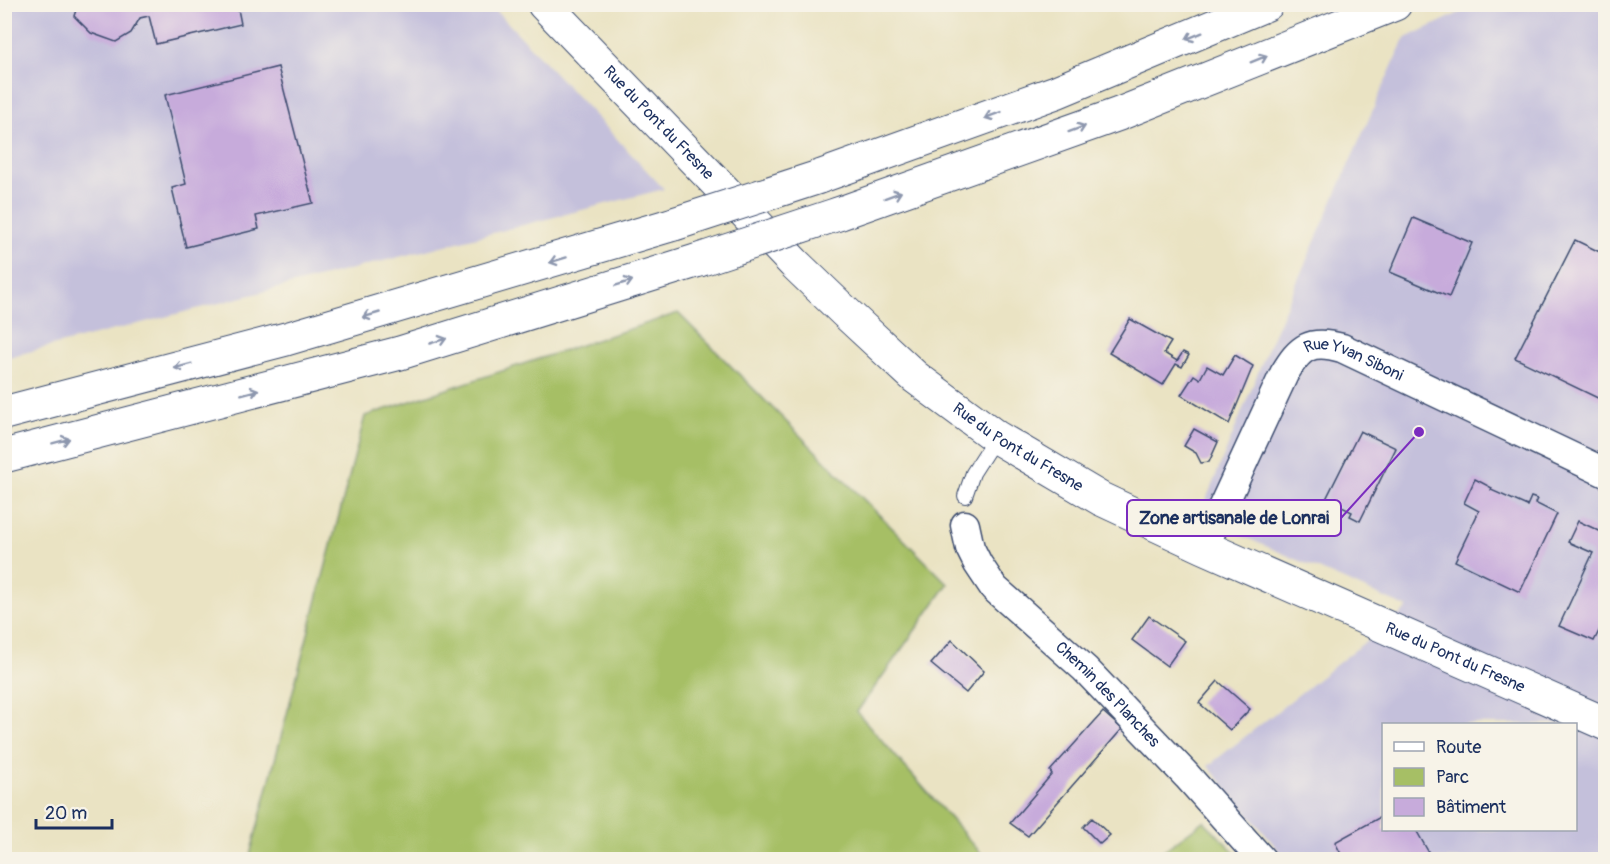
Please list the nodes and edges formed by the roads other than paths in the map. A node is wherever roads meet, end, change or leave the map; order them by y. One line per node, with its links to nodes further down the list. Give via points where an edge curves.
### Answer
1 (544, 4): 5 (main road, Rue du Pont du Fresne, via 794,263 915,377)
2 (1267, 4): 4 (main road, one-way to 4, bridge, via 1056,92 674,224 286,339)
3 (1395, 4): 6 (main road, one-way to 3, bridge, via 400,353 699,260 1119,114)
4 (4, 413)
5 (996, 438): 8 (lane, via 973,473); 10 (main road, Rue du Pont du Fresne, via 1101,499)
6 (4, 456)
7 (1605, 472): 10 (street, Rue Yvan Siboni, via 1326,343 1305,347 1284,374)
8 (965, 496)
9 (965, 525): 12 (street, Chemin des Planches, via 970,548 994,588 1085,669)
10 (1204, 547): 11 (main road, Rue du Pont du Fresne)
11 (1605, 724)
12 (1262, 860)

